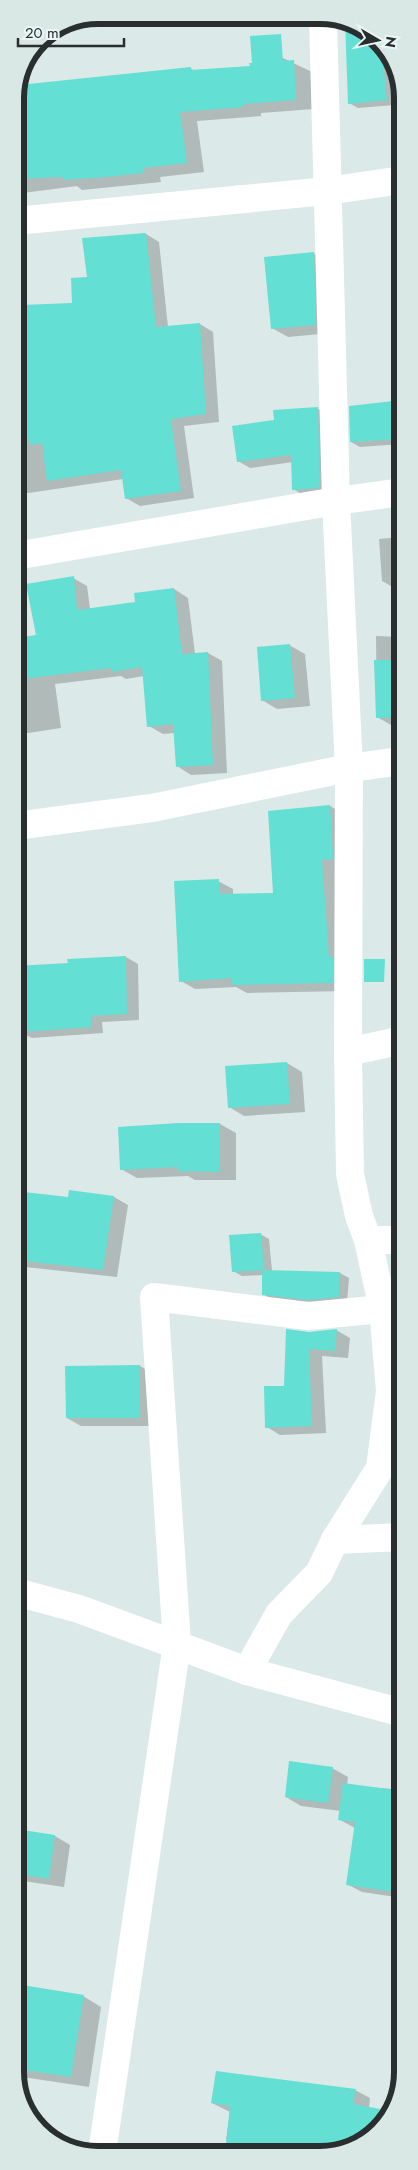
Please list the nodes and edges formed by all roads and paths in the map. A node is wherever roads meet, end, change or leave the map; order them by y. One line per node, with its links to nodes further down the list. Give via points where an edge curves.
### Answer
1 (323, 24): 3 (street)
2 (394, 181): 3 (street)
3 (326, 191): 4 (street); 6 (street)
4 (24, 220)
5 (394, 493): 6 (street)
6 (336, 501): 7 (street); 9 (street)
7 (24, 554)
8 (394, 762): 9 (street)
9 (349, 768): 10 (street, via 152,808); 12 (street)
10 (24, 825)
11 (394, 1042): 12 (street)
12 (348, 1052): 13 (street, via 350,1174)
13 (368, 1240): 14 (street); 15 (street)
14 (394, 1240)
15 (383, 1309): 17 (street, via 390,1391 380,1468); 19 (street, via 308,1316 154,1297)
16 (394, 1538): 17 (street)
17 (335, 1540): 20 (street, via 319,1573 279,1614)
18 (24, 1594): 19 (street, via 79,1609)
19 (177, 1644): 20 (street); 22 (street)
20 (247, 1671): 21 (street)
21 (394, 1711)
22 (103, 2146)

